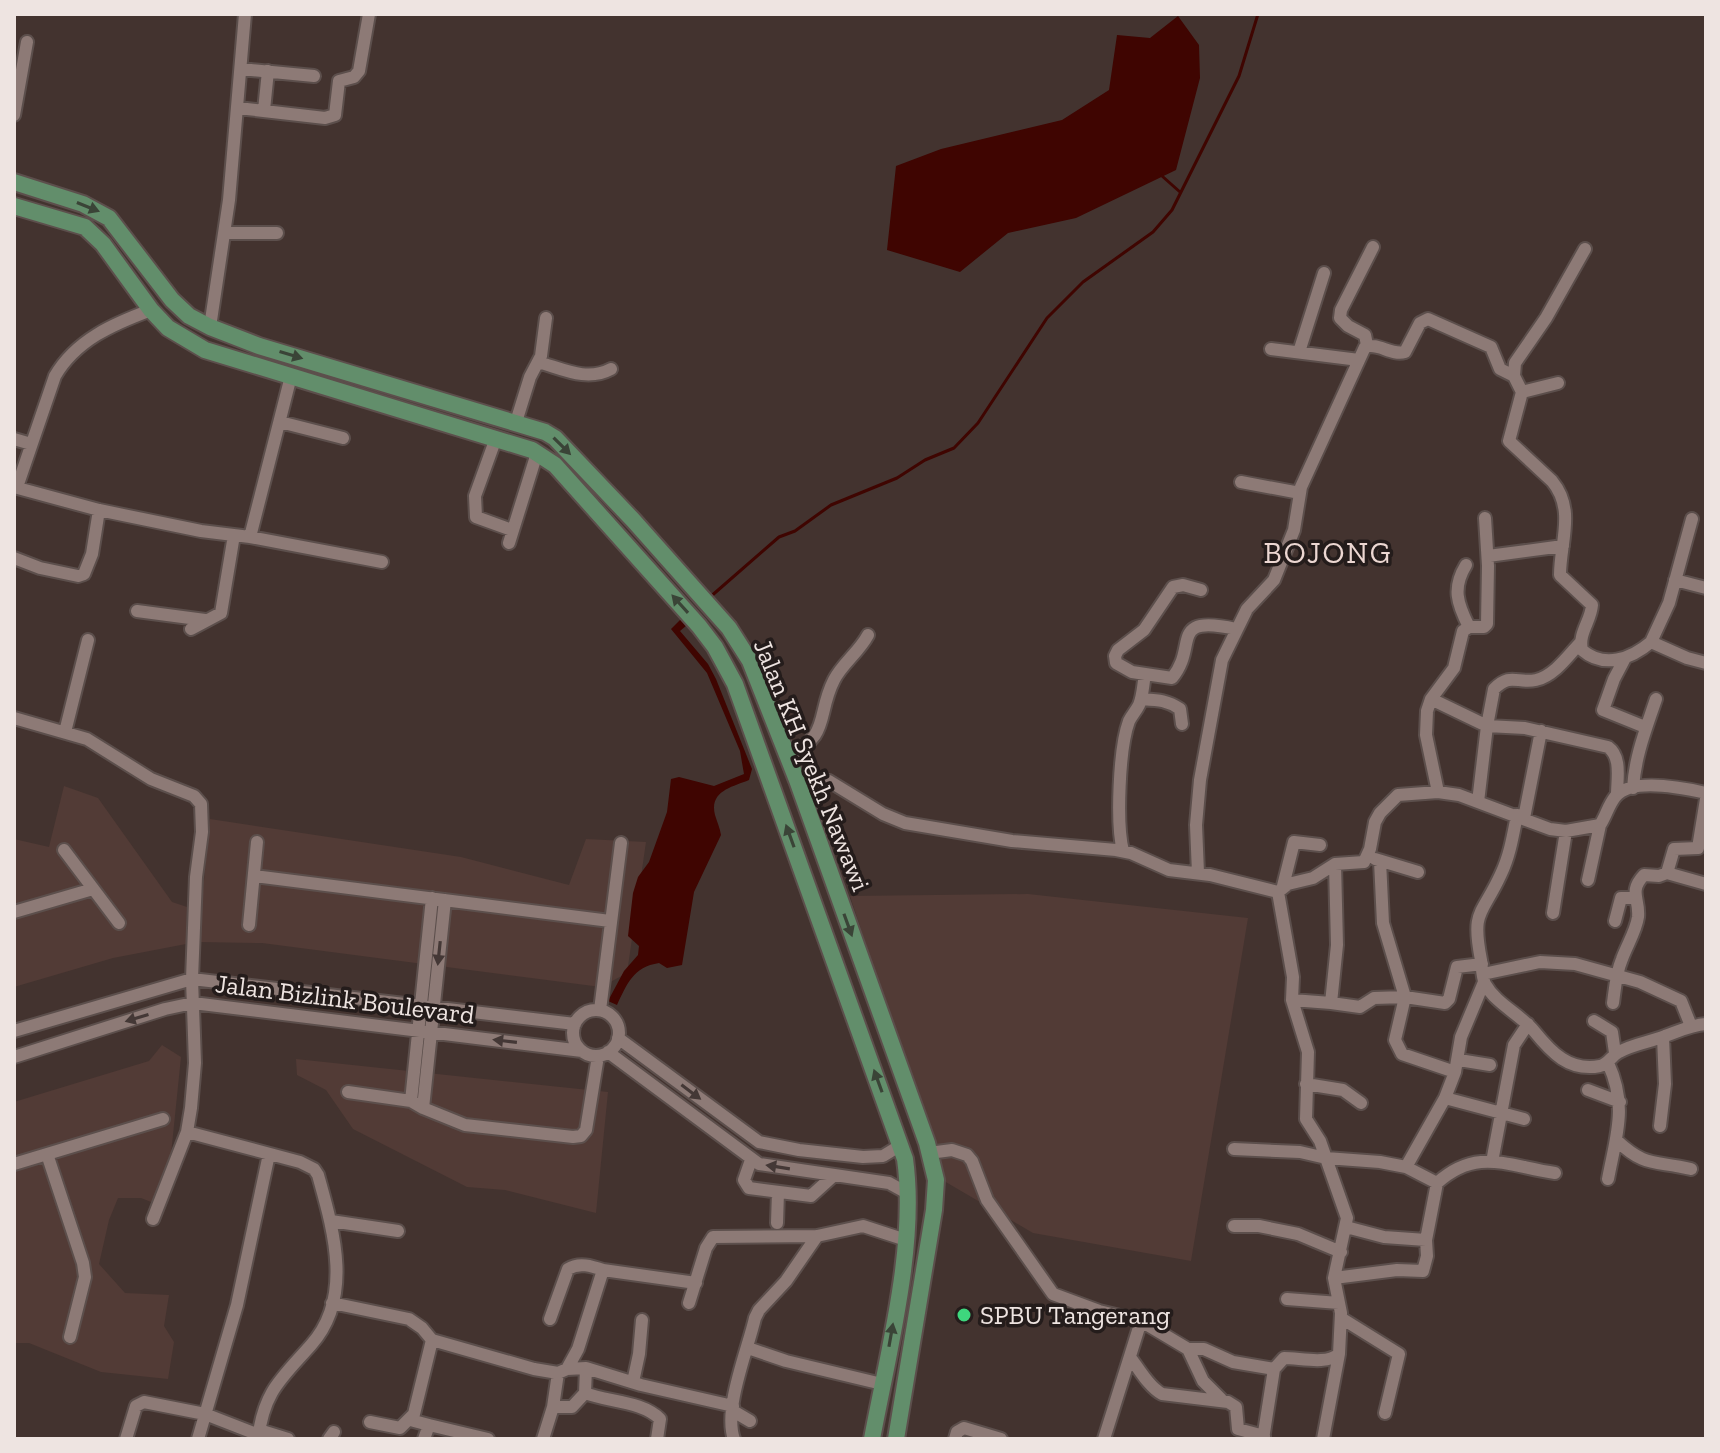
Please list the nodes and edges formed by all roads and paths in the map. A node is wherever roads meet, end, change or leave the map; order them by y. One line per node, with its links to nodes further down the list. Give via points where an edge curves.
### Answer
1 (245, 14): 4 (street)
2 (369, 14): 8 (street, via 359,71 339,81 335,115)
3 (27, 42): 9 (street)
4 (241, 69): 5 (street); 7 (street)
5 (268, 71): 6 (street); 8 (street)
6 (314, 76)
7 (238, 108): 8 (street); 12 (street)
8 (264, 110)
9 (14, 115)
10 (14, 182): 19 (main road, Jalan KH Syekh Nawawi, one-way to 19, via 109,218 172,300)
11 (14, 206): 17 (main road, Jalan KH Syekh Nawawi, via 85,227)
12 (225, 233): 13 (street); 19 (street)
13 (277, 233)
14 (1373, 247): 20 (street, via 1340,318 1365,335)
15 (1585, 249): 28 (street, via 1515,363)
16 (1324, 273): 22 (street)
17 (151, 310): 27 (main road, Jalan KH Syekh Nawawi, via 168,328 205,350); 37 (street, via 74,349 55,376)
18 (546, 318): 24 (street)
19 (210, 327): 26 (main road, Jalan KH Syekh Nawawi, one-way to 26)
20 (1367, 345): 23 (street); 28 (street, via 1405,352 1420,323 1428,319 1491,347 1500,369)
21 (1271, 349): 22 (street)
22 (1299, 352): 23 (street)
23 (1359, 360): 41 (street)
24 (538, 362): 25 (street, via 587,376); 33 (street)
25 (611, 369)
26 (346, 372): 30 (main road); 33 (main road, Jalan KH Syekh Nawawi)
27 (291, 376): 30 (main road, Jalan KH Syekh Nawawi); 32 (street)
28 (1514, 376): 31 (street)
29 (1558, 383): 31 (street)
30 (341, 390): 35 (main road, Jalan KH Syekh Nawawi)
31 (1522, 392): 47 (street, via 1509,441 1558,488 1565,507)
32 (280, 422): 34 (street); 46 (street)
33 (516, 422): 78 (main road, Jalan KH Syekh Nawawi, one-way to 78, via 555,438 729,628 750,661)
34 (343, 438)
35 (496, 438): 38 (main road, Jalan KH Syekh Nawawi); 38 (street, via 475,496 476,517 510,536)
36 (14, 439): 37 (street)
37 (31, 444): 40 (street)
38 (537, 453): 154 (main road, Jalan KH Syekh Nawawi, one-way to 38, via 735,684 699,626 555,465)
39 (1241, 482): 41 (street)
40 (16, 487): 42 (street)
41 (1300, 493): 59 (street, via 1294,530 1274,580)
42 (99, 510): 45 (street); 49 (street, via 84,574)
43 (1485, 518): 48 (street)
44 (1692, 519): 52 (street)
45 (234, 535): 46 (street); 56 (street, via 222,608 217,617)
46 (250, 537): 50 (street)
47 (1563, 546): 48 (street); 63 (street, via 1560,575 1592,605)
48 (1488, 556): 57 (street, via 1487,624)
49 (14, 558)
50 (382, 562)
51 (1466, 565): 57 (street, via 1456,590)
52 (1675, 580): 53 (street); 62 (street)
53 (1706, 588)
54 (1201, 590): 66 (street, via 1173,587 1144,630 1118,650 1116,663)
55 (137, 611): 56 (street)
56 (206, 620): 58 (street)
57 (1469, 627): 69 (street, via 1463,631 1454,668)
58 (191, 629)
59 (1236, 629): 67 (street, via 1212,624 1191,631 1175,676); 97 (street, via 1222,660 1205,745 1196,825)
60 (868, 635): 78 (street, via 835,677 816,736)
61 (88, 640): 77 (street)
62 (1651, 642): 64 (street); 65 (street)
63 (1580, 643): 64 (street, via 1588,655); 74 (street, via 1562,665 1540,678 1501,682 1494,689)
64 (1624, 660): 75 (street, via 1603,710)
65 (1706, 663)
66 (1145, 675): 67 (street); 68 (street)
67 (1168, 679): 71 (street)
68 (1141, 699): 71 (street); 93 (street, via 1125,737 1119,808)
69 (1431, 699): 74 (street); 81 (street, via 1426,735)
70 (1656, 699): 75 (street)
71 (1162, 700): 73 (street, via 1180,709)
72 (14, 718): 77 (street)
73 (1182, 724)
74 (1487, 726): 76 (street); 84 (street)
75 (1645, 727): 80 (street)
76 (1541, 731): 82 (street, via 1613,750); 85 (street)
77 (65, 732): 114 (street, via 87,739 201,804)
78 (787, 755): 79 (main road, Jalan KH Syekh Nawawi)
79 (797, 780): 93 (street, via 829,781 905,823 1012,841); 156 (main road, Jalan KH Syekh Nawawi, one-way to 156)
80 (1633, 788): 82 (street); 83 (street, via 1673,786)
81 (1438, 792): 84 (street); 94 (street, via 1398,795 1387,805 1375,822)
82 (1617, 795): 86 (street)
83 (1706, 796): 91 (street)
84 (1478, 802): 85 (street)
85 (1520, 817): 87 (street); 112 (street, via 1477,920)
86 (1600, 825): 87 (street); 100 (street)
87 (1566, 831): 107 (street)
88 (257, 842): 99 (street)
89 (621, 843): 108 (street)
90 (1320, 845): 103 (street, via 1294,842)
91 (1702, 849): 98 (street, via 1674,849)
92 (64, 850): 102 (street)
93 (1123, 851): 97 (street, via 1169,870)
94 (1374, 859): 95 (street); 96 (street); 117 (street, via 1383,923)
95 (1335, 864): 103 (street); 120 (street, via 1337,945)
96 (1418, 872)
97 (1198, 873): 103 (street)
98 (1667, 873): 101 (street); 104 (street, via 1644,875)
99 (254, 876): 105 (street); 111 (street)
100 (1588, 880)
101 (1706, 884)
102 (93, 889): 106 (street); 110 (street)
103 (1281, 889): 118 (street)
104 (1634, 898): 109 (street, via 1621,898); 113 (street, via 1638,921)
105 (438, 899): 108 (street); 123 (street)
106 (14, 912)
107 (1553, 913)
108 (610, 921): 125 (street)
109 (1615, 921)
110 (119, 923)
111 (249, 925)
112 (1483, 973): 113 (street, via 1540,962 1575,964); 117 (street, via 1457,967 1445,1003); 128 (street, via 1500,1001); 140 (street)
113 (1617, 976): 121 (street); 130 (street, via 1681,1001)
114 (192, 979): 115 (street, Jalan Bizlink Boulevard); 116 (street, Jalan Bizlink Boulevard); 119 (street)
115 (221, 981): 122 (street); 123 (street, Jalan Bizlink Boulevard)
116 (158, 988): 124 (street); 131 (street, Jalan Bizlink Boulevard)
117 (1405, 997): 120 (street, via 1374,998 1360,1007); 140 (street, via 1395,1040 1402,1054)
118 (1292, 1000): 120 (street); 141 (street, via 1308,1052)
119 (193, 1003): 122 (street, Jalan Bizlink Boulevard); 124 (street, Jalan Bizlink Boulevard); 152 (street, via 195,1063)
120 (1331, 1003)
121 (1613, 1003)
122 (218, 1005): 132 (street, Jalan Bizlink Boulevard)
123 (427, 1006): 127 (street, Jalan Bizlink Boulevard); 132 (street)
124 (165, 1009): 137 (street, Jalan Bizlink Boulevard, one-way to 137)
125 (600, 1010): 127 (street, via 590,1010); 134 (street, via 615,1020)
126 (1594, 1021): 138 (street, via 1612,1032)
127 (575, 1024): 135 (street, via 575,1042)
128 (1528, 1024): 138 (street, via 1568,1064 1584,1067); 148 (street, via 1514,1045)
129 (1706, 1024): 130 (street)
130 (1691, 1026): 133 (street)
131 (14, 1031)
132 (425, 1031): 135 (street, Jalan Bizlink Boulevard, one-way to 132); 147 (street)
133 (1663, 1037): 138 (street); 151 (street)
134 (624, 1042): 136 (street); 154 (street, one-way to 154, via 759,1142 863,1157 883,1156)
135 (582, 1051): 136 (street)
136 (603, 1054): 147 (street, via 581,1136 465,1125); 160 (street)
137 (14, 1057)
138 (1612, 1058): 145 (street)
139 (1490, 1065): 140 (street)
140 (1457, 1066): 144 (street)
141 (1306, 1084): 146 (street, via 1343,1090); 159 (street, via 1306,1119)
142 (1588, 1090): 145 (street)
143 (348, 1092): 147 (street)
144 (1445, 1098): 148 (street); 163 (street)
145 (1620, 1102): 153 (street)
146 (1361, 1103)
147 (417, 1104)
148 (1502, 1114): 150 (street); 161 (street)
149 (163, 1119): 157 (street)
150 (1524, 1119)
151 (1660, 1126)
152 (187, 1132): 158 (street); 171 (street)
153 (1616, 1140): 164 (street, via 1638,1159); 167 (street)
154 (901, 1145): 170 (main road, Jalan KH Syekh Nawawi)
155 (1234, 1149): 159 (street)
156 (929, 1153): 191 (street, via 952,1150 967,1155 987,1200 1053,1294); 226 (main road, Jalan KH Syekh Nawawi, via 936,1195)
157 (47, 1154): 162 (street); 192 (street, via 85,1277)
158 (269, 1154): 172 (street, via 317,1172); 210 (street, via 237,1305)
159 (1326, 1158): 163 (street); 175 (street, via 1345,1209)
160 (751, 1160): 166 (street, one-way to 160); 169 (street, via 745,1185)
161 (1492, 1162): 165 (street); 168 (street, via 1459,1165)
162 (14, 1164)
163 (1406, 1167): 168 (street)
164 (1691, 1169)
165 (1555, 1173)
166 (833, 1176): 169 (street, via 811,1196); 170 (street, via 889,1183)
167 (1608, 1179)
168 (1437, 1183): 179 (street)
169 (778, 1192): 173 (street)
170 (909, 1194): 178 (main road, Jalan KH Syekh Nawawi)
171 (153, 1219)
172 (331, 1221): 176 (street); 185 (street, via 337,1254)
173 (777, 1223)
174 (1234, 1226): 180 (street, via 1298,1234)
175 (1346, 1227): 179 (street); 180 (street)
176 (398, 1231)
177 (817, 1236): 178 (street, via 863,1226); 183 (street, via 713,1237); 194 (street, via 759,1310)
178 (906, 1240): 202 (main road, Jalan KH Syekh Nawawi, one-way to 178)
179 (1426, 1240): 182 (street, via 1421,1273 1397,1270)
180 (1341, 1252): 182 (street)
181 (603, 1270): 183 (street); 189 (street, via 568,1269); 200 (street, via 582,1338)
182 (1334, 1278): 187 (street)
183 (696, 1283): 186 (street)
184 (1287, 1299): 187 (street)
185 (332, 1303): 193 (street, via 409,1319); 215 (street, via 313,1343 278,1379)
186 (689, 1303)
187 (1339, 1303): 188 (street)
188 (1341, 1318): 196 (street); 209 (street, via 1399,1354)
189 (550, 1319)
190 (642, 1320): 201 (street)
191 (1141, 1321): 195 (street); 197 (street)
192 (70, 1337)
193 (432, 1340): 200 (street, via 534,1369); 211 (street)
194 (748, 1348): 202 (street); 207 (street)
195 (1188, 1349): 199 (street); 205 (street, via 1203,1381)
196 (1339, 1354): 199 (street, via 1324,1360 1284,1358); 230 (street)
197 (1130, 1357): 205 (street, via 1162,1394); 229 (street)
198 (586, 1368): 200 (street); 201 (street); 204 (street)
199 (1274, 1369): 216 (street)
200 (562, 1371): 206 (street)
201 (633, 1382): 203 (street)
202 (882, 1384): 225 (main road, Jalan KH Syekh Nawawi)
203 (653, 1387): 207 (street); 208 (street)
204 (585, 1393): 206 (street, via 572,1407); 208 (street)
205 (1221, 1399): 216 (street, via 1236,1407 1238,1429)
206 (553, 1407): 222 (street)
207 (733, 1408): 212 (street); 224 (street)
208 (645, 1410): 223 (street, via 660,1417)
209 (1385, 1413)
210 (205, 1414): 215 (street); 217 (street, via 144,1402 136,1406); 218 (street)
211 (413, 1415): 213 (street, via 400,1428); 214 (street, via 414,1421)
212 (750, 1421)
213 (370, 1422)
214 (429, 1425): 220 (street); 221 (street)
215 (259, 1434): 219 (street)
216 (1264, 1438)
217 (126, 1439)
218 (198, 1439)
219 (288, 1439)
220 (424, 1439)
221 (488, 1439)
222 (543, 1439)
223 (657, 1439)
224 (734, 1439)
225 (872, 1439)
226 (896, 1439)
227 (955, 1439): 228 (street, via 964,1428)
228 (1001, 1439)
229 (1104, 1439)
230 (1323, 1439)

